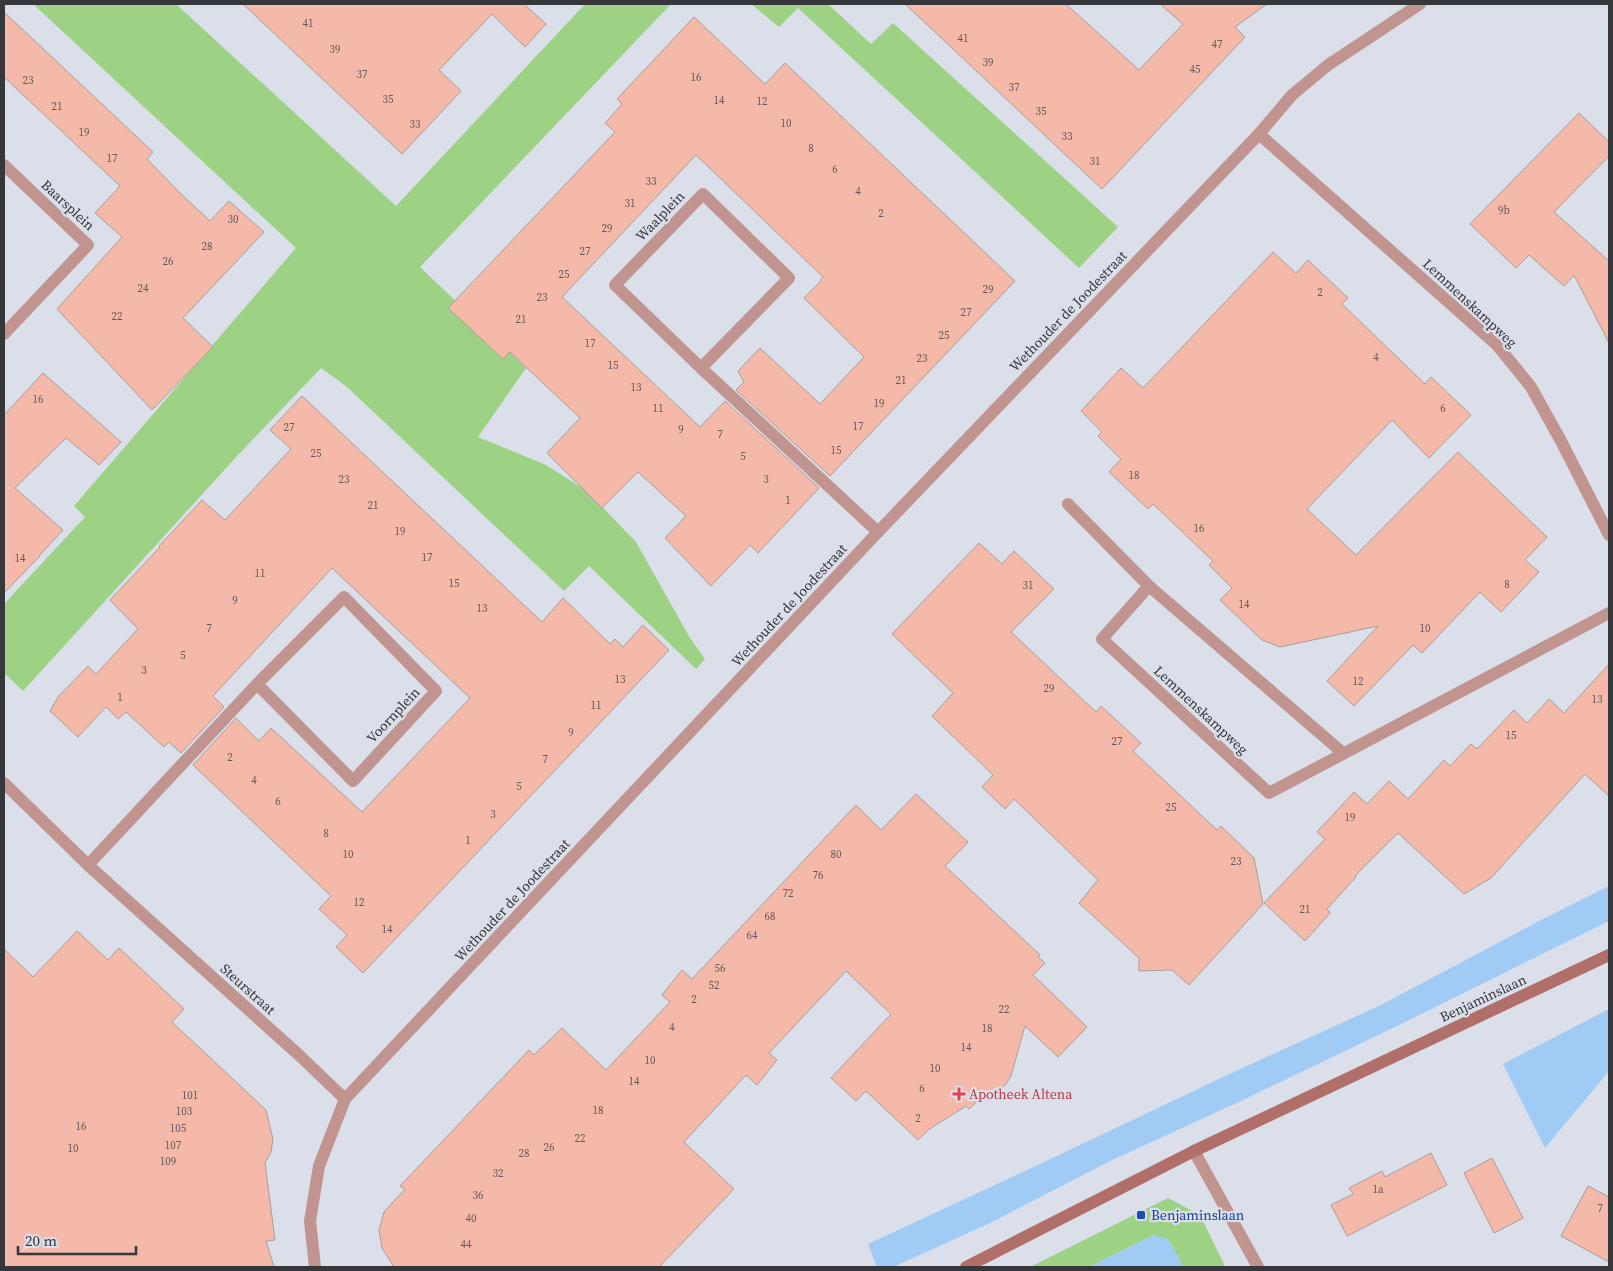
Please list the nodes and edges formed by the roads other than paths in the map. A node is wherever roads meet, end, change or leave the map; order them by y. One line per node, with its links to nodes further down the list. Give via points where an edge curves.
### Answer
1 (1420, 4): 2 (street, Wethouder de Joodestraat, via 1328,65 1292,96)
2 (1259, 134): 7 (street, Wethouder de Joodestraat); 8 (street, Lemmenskampweg, via 1498,345 1531,387)
3 (4, 165): 4 (street, Baarsplein, via 88,245)
4 (4, 334)
5 (701, 368): 5 (street, Waalplein, via 789,278 703,194 615,285); 7 (street, Waalplein)
6 (1068, 504): 9 (street)
7 (878, 532): 16 (street, Wethouder de Joodestraat)
8 (1609, 535)
9 (1149, 586): 12 (street); 12 (street, Lemmenskampweg, via 1102,639 1268,793)
10 (1609, 613): 12 (street, Lemmenskampweg)
11 (257, 684): 11 (street, Voornplein, via 344,597 436,691 353,781); 14 (street, Voornplein)
12 (1344, 753)
13 (4, 783): 14 (street, Steurstraat)
14 (88, 865): 16 (street, Steurstraat)
15 (1609, 955): 17 (street, Benjaminslaan)
16 (345, 1099): 18 (street, via 319,1166 310,1221)
17 (1194, 1151): 19 (street, Benjaminslaan); 20 (street)
18 (315, 1267)
19 (966, 1267)
20 (1258, 1267)

